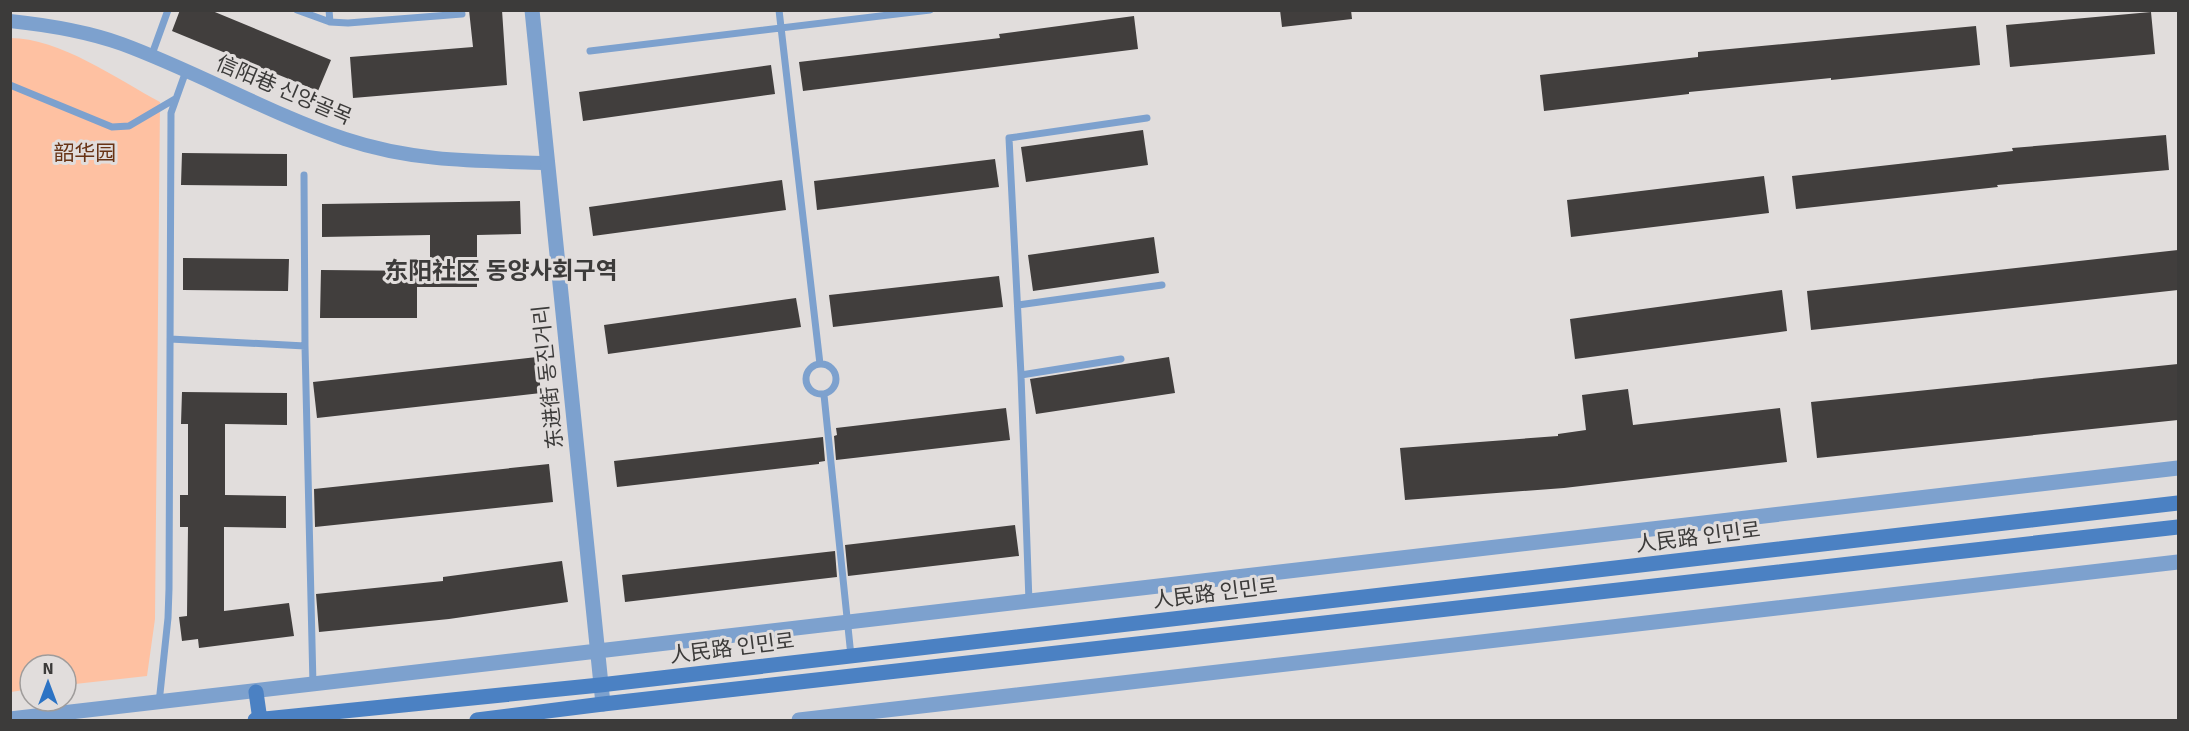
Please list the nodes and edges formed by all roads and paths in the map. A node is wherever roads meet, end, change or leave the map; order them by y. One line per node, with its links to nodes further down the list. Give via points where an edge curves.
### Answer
1 (168, 10): 12 (lane)
2 (297, 10): 9 (lane)
3 (329, 10): 9 (lane)
4 (532, 10): 17 (street, 东进街 동진거리)
5 (779, 10): 10 (lane)
6 (930, 10): 10 (lane)
7 (462, 14): 9 (lane)
8 (10, 21): 12 (street, 信阳巷 신양골목, via 51,25 121,44)
9 (330, 22)
10 (781, 28): 11 (lane); 24 (lane)
11 (590, 51)
12 (151, 57): 13 (street, 信阳巷 신양골목)
13 (186, 71): 15 (lane); 17 (street, 信阳巷 신양골목, via 322,130 393,153)
14 (10, 85): 15 (lane, via 112,127 129,126)
15 (176, 99): 21 (lane, via 171,113)
16 (1147, 118): 20 (lane, via 1009,138)
17 (548, 163): 33 (street, 东进街 동진거리)
18 (304, 175): 22 (lane)
19 (1162, 285): 20 (lane)
20 (1017, 305): 25 (lane)
21 (170, 339): 22 (lane); 38 (lane, via 169,589)
22 (305, 346): 35 (lane)
23 (1121, 359): 25 (lane)
24 (820, 364): 26 (lane, via 833,370 836,380 833,389); 26 (lane, via 810,368 806,382 814,393)
25 (1021, 375): 31 (lane)
26 (824, 394): 32 (lane)
27 (2178, 468): 31 (street)
28 (2178, 503): 34 (main road, 人民路 인민로)
29 (2178, 527): 39 (main road, 人民路 인민로)
30 (2178, 561): 43 (street)
31 (1029, 602): 32 (street)
32 (848, 623): 33 (street); 34 (lane)
33 (597, 652): 35 (street); 36 (street, 东进街 동진거리)
34 (851, 656): 36 (main road, 人民路 인민로)
35 (313, 685): 37 (street)
36 (600, 685): 39 (street, 东进街 동진거리); 41 (main road, 人民路 인민로)
37 (256, 692): 38 (street); 41 (main road)
38 (159, 703): 40 (street)
39 (603, 704): 42 (main road, 人民路 인민로)
40 (10, 719)
41 (257, 720)
42 (477, 720)
43 (799, 720)

